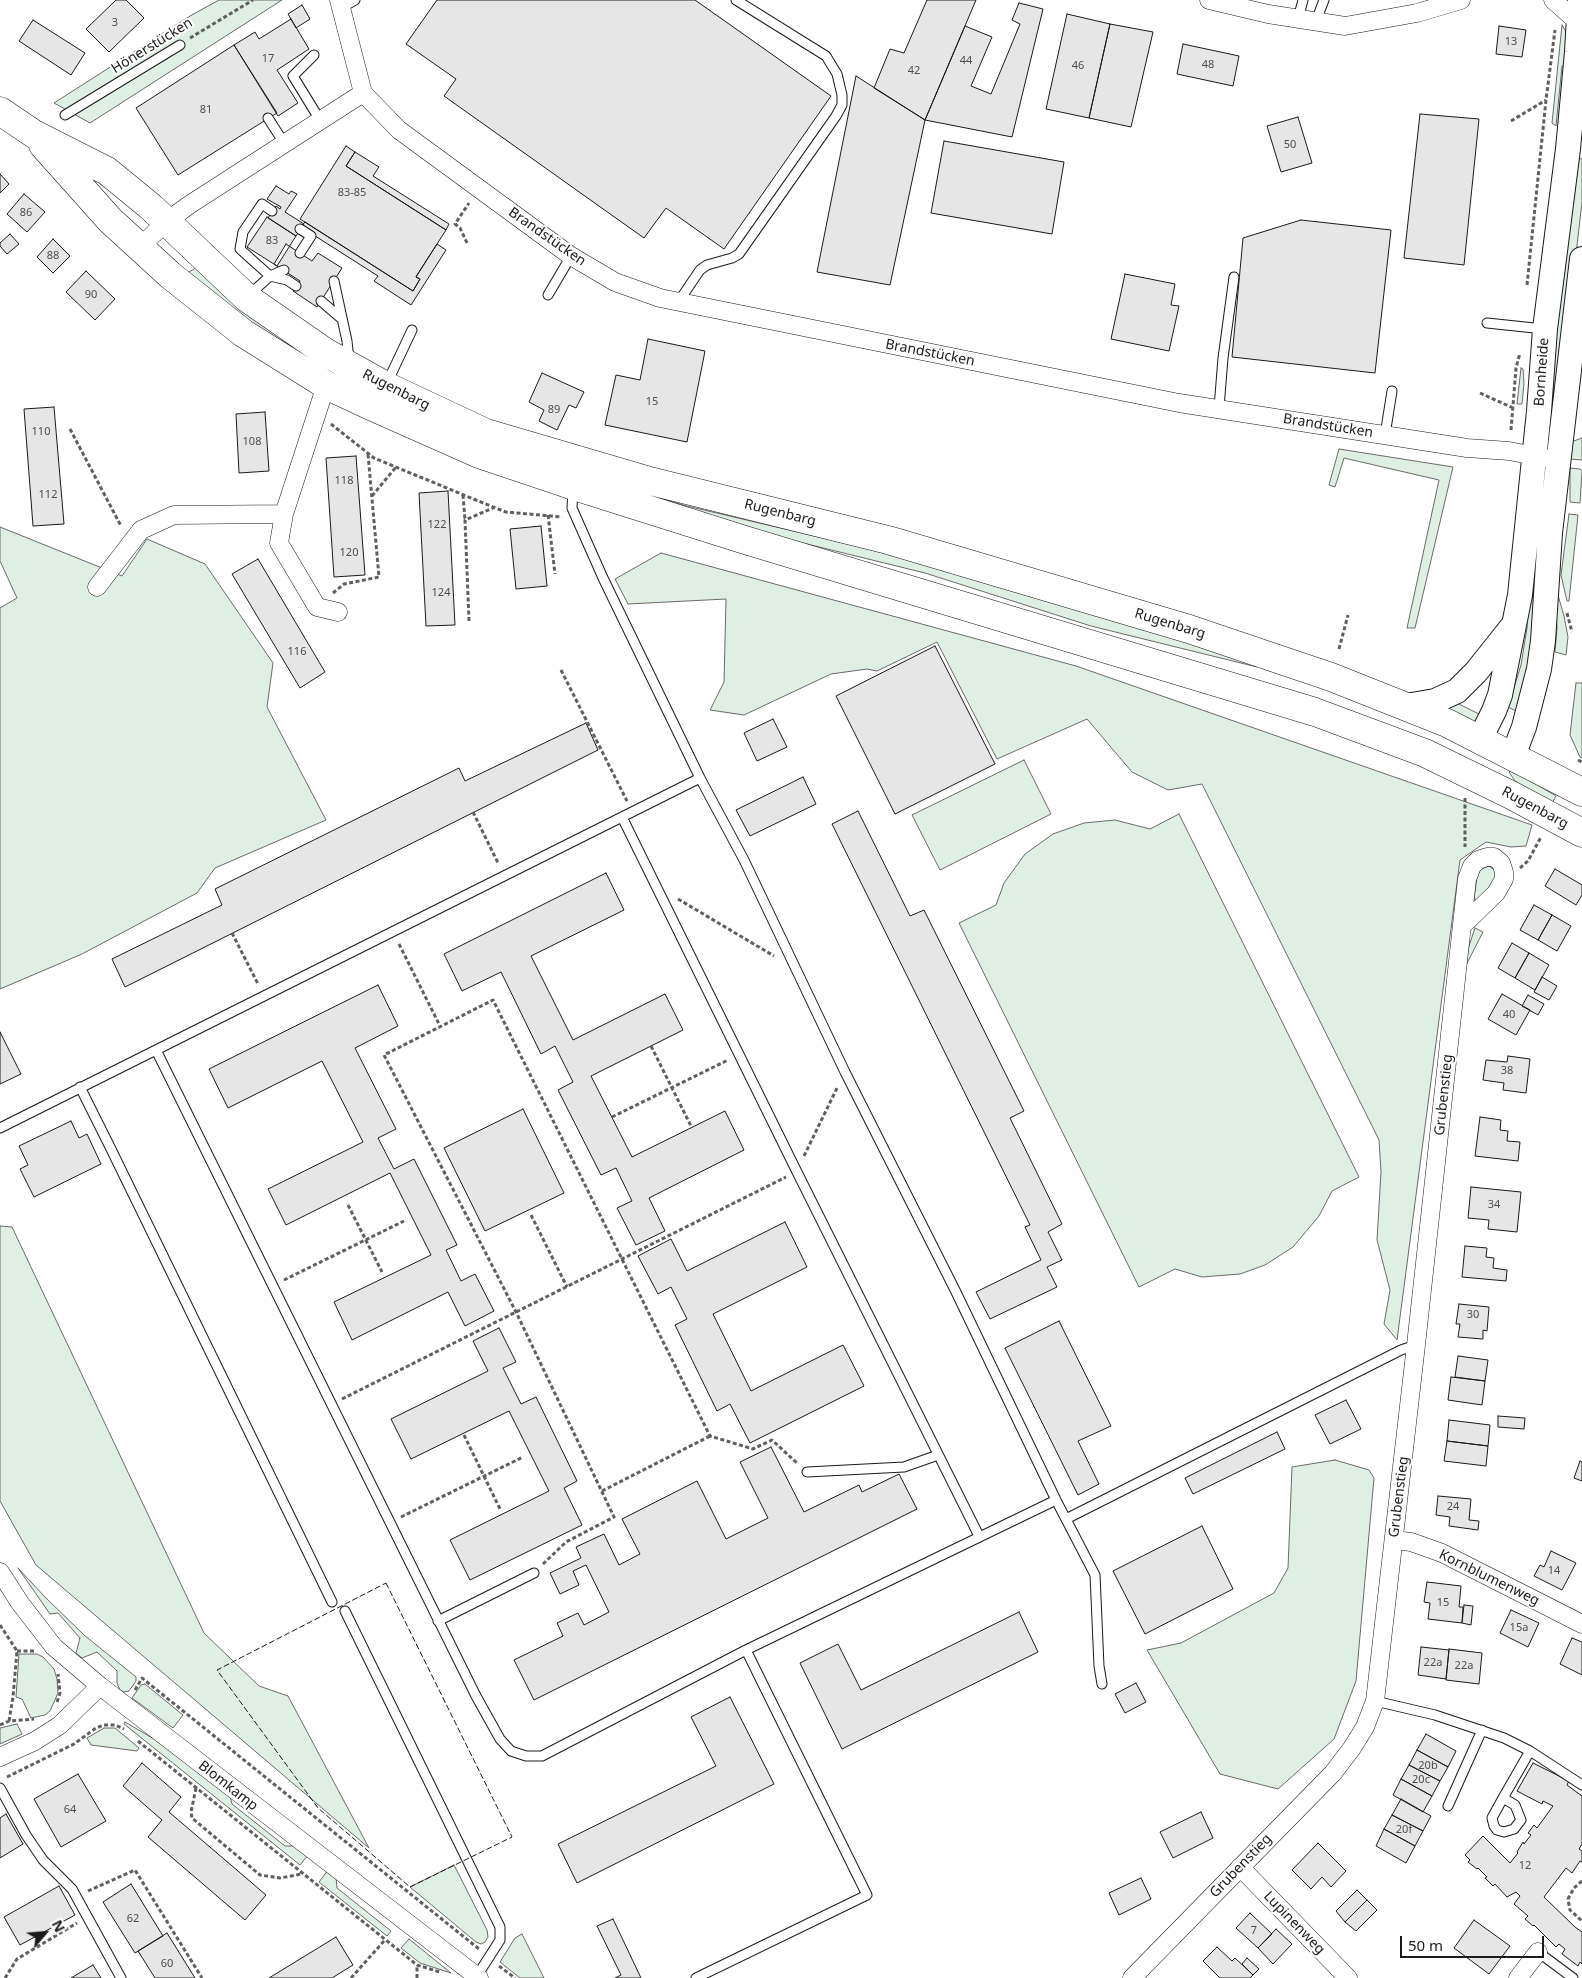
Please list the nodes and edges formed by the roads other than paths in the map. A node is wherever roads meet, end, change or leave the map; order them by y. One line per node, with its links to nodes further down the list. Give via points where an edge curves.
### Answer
1 (736, 0): 37 (lane, via 826,56 837,74 842,105 740,254 707,264)
2 (1209, 0): 9 (street)
3 (1303, 0): 9 (lane)
4 (1324, 0): 10 (lane)
5 (1460, 0): 10 (street, via 1417,14 1345,26)
6 (1553, 0): 8 (street)
7 (345, 3): 13 (street)
8 (1580, 11): 40 (street, Bornheide, via 1568,149)
9 (1298, 18): 10 (street)
10 (1316, 21)
11 (180, 44): 15 (lane, Hönerstücken)
12 (314, 55): 17 (lane, via 293,76)
13 (363, 94): 17 (street); 25 (street, Brandstücken, via 400,130)
14 (0, 111): 18 (main road, Rugenbarg)
15 (65, 115)
16 (268, 118): 19 (lane)
17 (320, 120): 19 (street)
18 (34, 134): 21 (main road, Rugenbarg, via 107,171); 23 (main road, Rugenbarg, via 110,220)
19 (284, 143): 21 (street)
20 (272, 211): 28 (lane, via 262,204 243,232 240,249)
21 (166, 222): 23 (street); 35 (main road, Rugenbarg)
22 (300, 229): 24 (lane, via 311,236)
23 (140, 247): 43 (main road, Rugenbarg, via 243,333)
24 (300, 253)
25 (572, 256): 33 (lane); 37 (street, Brandstücken, via 615,282 660,298)
26 (1582, 259): 49 (street, Bornheide)
27 (284, 270): 28 (lane)
28 (270, 276): 31 (lane); 35 (lane)
29 (1234, 276): 46 (lane)
30 (334, 281): 34 (lane)
31 (296, 286)
32 (328, 291): 34 (lane)
33 (548, 295)
34 (338, 297): 38 (lane)
35 (247, 298): 42 (main road, Rugenbarg)
36 (321, 301): 38 (lane)
37 (679, 301): 46 (street, Brandstücken, via 1170,401)
38 (343, 319): 42 (lane)
39 (1487, 323): 40 (lane)
40 (1534, 328): 48 (street, Bornheide)
41 (412, 330): 44 (lane)
42 (350, 366): 44 (main road, Rugenbarg)
43 (326, 385): 50 (main road, Rugenbarg); 51 (street)
44 (386, 386): 55 (main road, Rugenbarg, via 486,433 646,480 888,540 1189,629)
45 (1392, 391): 47 (lane)
46 (1219, 408): 47 (street, Brandstücken)
47 (1384, 434): 48 (street, Brandstücken)
48 (1534, 456): 49 (street, Brandstücken); 54 (street, Bornheide, via 1520,596)
49 (1559, 461): 57 (street, Bornheide, via 1539,670 1524,727)
50 (573, 497): 56 (main road, Rugenbarg, via 745,540 1315,712); 58 (lane, via 603,578)
51 (284, 514): 52 (street, via 174,515 141,530); 53 (street, via 279,543 317,607)
52 (97, 587)
53 (338, 612)
54 (1513, 625): 55 (street, via 1457,691); 57 (street, Bornheide, via 1494,711)
55 (1406, 706): 57 (main road, Rugenbarg)
56 (1425, 753): 57 (main road, via 1452,760); 60 (main road, Rugenbarg)
57 (1494, 753): 59 (main road, Rugenbarg); 60 (main road)
58 (700, 778): 61 (lane); 70 (lane, via 744,860)
59 (1582, 792)
60 (1511, 795): 62 (main road, Rugenbarg)
61 (622, 817): 64 (lane); 68 (lane)
62 (1582, 833)
63 (1463, 925): 63 (street, Grubenstieg, via 1467,879 1472,866 1478,860 1494,858 1501,864 1504,879 1496,893); 67 (street, Grubenstieg)
64 (156, 1050): 65 (lane); 78 (lane)
65 (80, 1087): 66 (lane); 76 (lane)
66 (0, 1128)
67 (1416, 1345): 71 (lane); 73 (street, Grubenstieg)
68 (938, 1455): 69 (lane, via 904,1467); 72 (lane)
69 (807, 1472)
70 (1056, 1500): 71 (lane); 72 (lane)
71 (1066, 1519): 81 (lane, via 1095,1575)
72 (979, 1536): 80 (lane)
73 (1394, 1540): 79 (street, Kornblumenweg, via 1411,1542 1442,1553); 83 (street, Grubenstieg)
74 (0, 1572): 82 (street, Blomkamp, via 54,1647)
75 (534, 1573): 78 (lane)
76 (332, 1602)
77 (345, 1612): 93 (lane, via 500,1927 500,1940)
78 (438, 1621): 80 (lane, via 500,1739 511,1751 526,1756 542,1756)
79 (1582, 1624)
80 (746, 1650): 95 (lane, via 867,1895)
81 (1102, 1684)
82 (100, 1686): 86 (street, via 60,1725); 93 (street, Blomkamp)
83 (1375, 1701): 84 (lane); 91 (street, Grubenstieg, via 1365,1727 1333,1773)
84 (1482, 1730): 85 (lane); 90 (lane)
85 (1530, 1751): 87 (lane); 89 (lane)
86 (0, 1757)
87 (1582, 1785)
88 (0, 1788): 94 (lane, via 43,1860 72,1889)
89 (1503, 1798)
90 (1448, 1806)
91 (1240, 1867): 96 (street, Grubenstieg); 97 (street, Lupinenweg)
92 (1538, 1952): 98 (street); 99 (lane)
93 (478, 1977)
94 (121, 1978)
95 (696, 1978)
96 (1132, 1978)
97 (1348, 1978)
98 (1518, 1978)
99 (1573, 1978)

